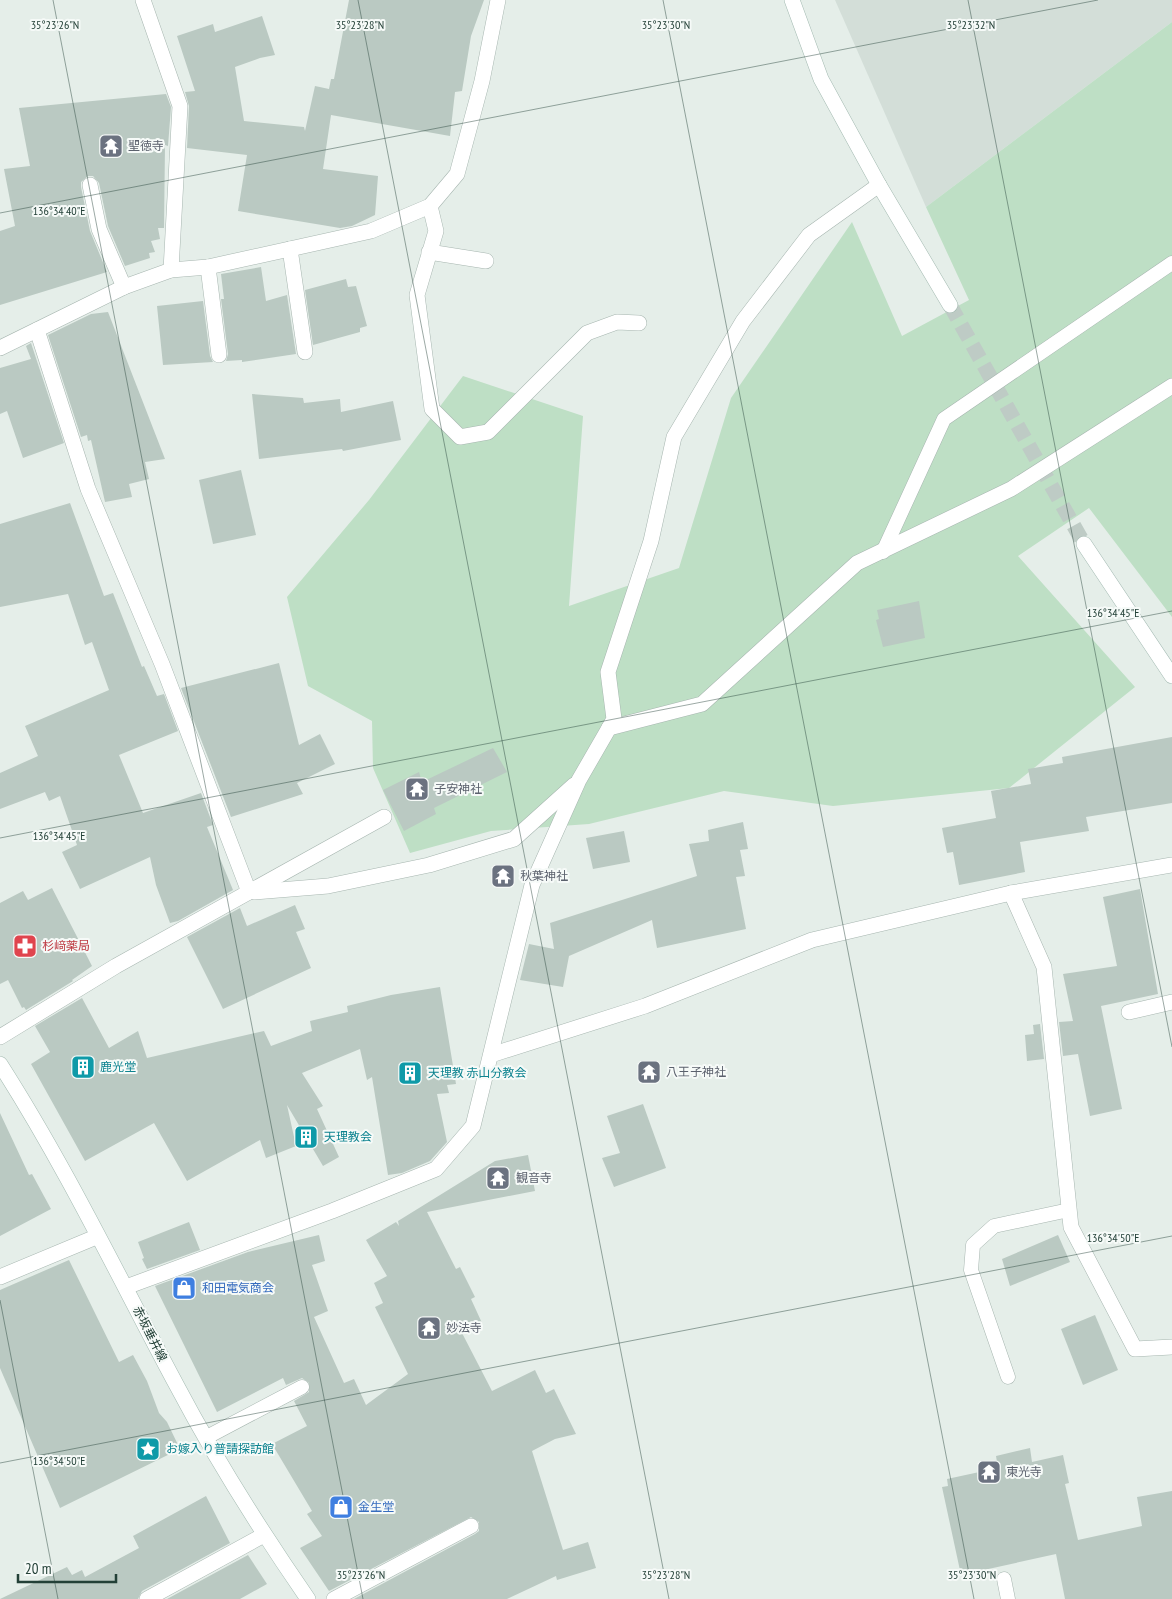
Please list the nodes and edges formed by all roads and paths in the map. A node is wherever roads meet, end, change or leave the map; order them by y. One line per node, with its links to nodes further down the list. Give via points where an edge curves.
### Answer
1 (143, 0): 12 (street, via 180,106)
2 (498, 0): 6 (street, via 482,81 456,174)
3 (792, 0): 5 (street, via 822,79)
4 (90, 185): 13 (street, via 99,229)
5 (879, 185): 14 (street); 24 (street, via 809,235 743,321 674,437 651,541 608,672 614,719)
6 (430, 206): 7 (street, via 371,231); 8 (street, via 436,231)
7 (290, 249): 11 (street); 18 (street)
8 (429, 252): 9 (street); 15 (street, via 417,295 432,409 460,437 488,432 587,333 616,322)
9 (486, 261)
10 (1172, 263): 22 (lane, via 944,419)
11 (208, 267): 12 (street); 19 (street)
12 (171, 270): 13 (street)
13 (124, 287): 16 (street)
14 (950, 305)
15 (639, 323)
16 (37, 330): 17 (street); 28 (street, via 88,489 162,664)
17 (0, 348)
18 (305, 352)
19 (219, 355)
20 (1172, 386): 22 (street, via 1011,489)
21 (1084, 544): 23 (street)
22 (883, 552): 24 (street, via 857,563 702,704)
23 (1172, 676)
24 (609, 728): 25 (street)
25 (579, 780): 28 (street, via 514,839 429,865 328,886); 33 (street, via 532,885)
26 (384, 817): 28 (street)
27 (1172, 865): 29 (street)
28 (249, 892): 32 (street, via 116,966)
29 (1011, 893): 33 (street, via 812,940 645,1006); 35 (street, via 1044,967)
30 (1172, 1002): 31 (street)
31 (1129, 1012)
32 (0, 1037)
33 (491, 1055): 38 (street, via 473,1126 436,1169)
34 (0, 1064): 36 (street, 赤坂垂井線, via 42,1129)
35 (1069, 1210): 39 (street, via 1071,1227 1136,1349); 40 (lane, via 994,1226 973,1245 971,1270)
36 (96, 1236): 37 (street); 38 (street, 赤坂垂井線)
37 (0, 1276)
38 (126, 1287): 42 (street, 赤坂垂井線)
39 (1172, 1347)
40 (1008, 1377)
41 (302, 1387): 42 (lane)
42 (207, 1437): 44 (street, 赤坂垂井線)
43 (471, 1526): 48 (street)
44 (264, 1535): 46 (street); 47 (street, 赤坂垂井線)
45 (1004, 1579): 49 (lane)
46 (147, 1599)
47 (308, 1599)
48 (334, 1599)
49 (1008, 1599)

